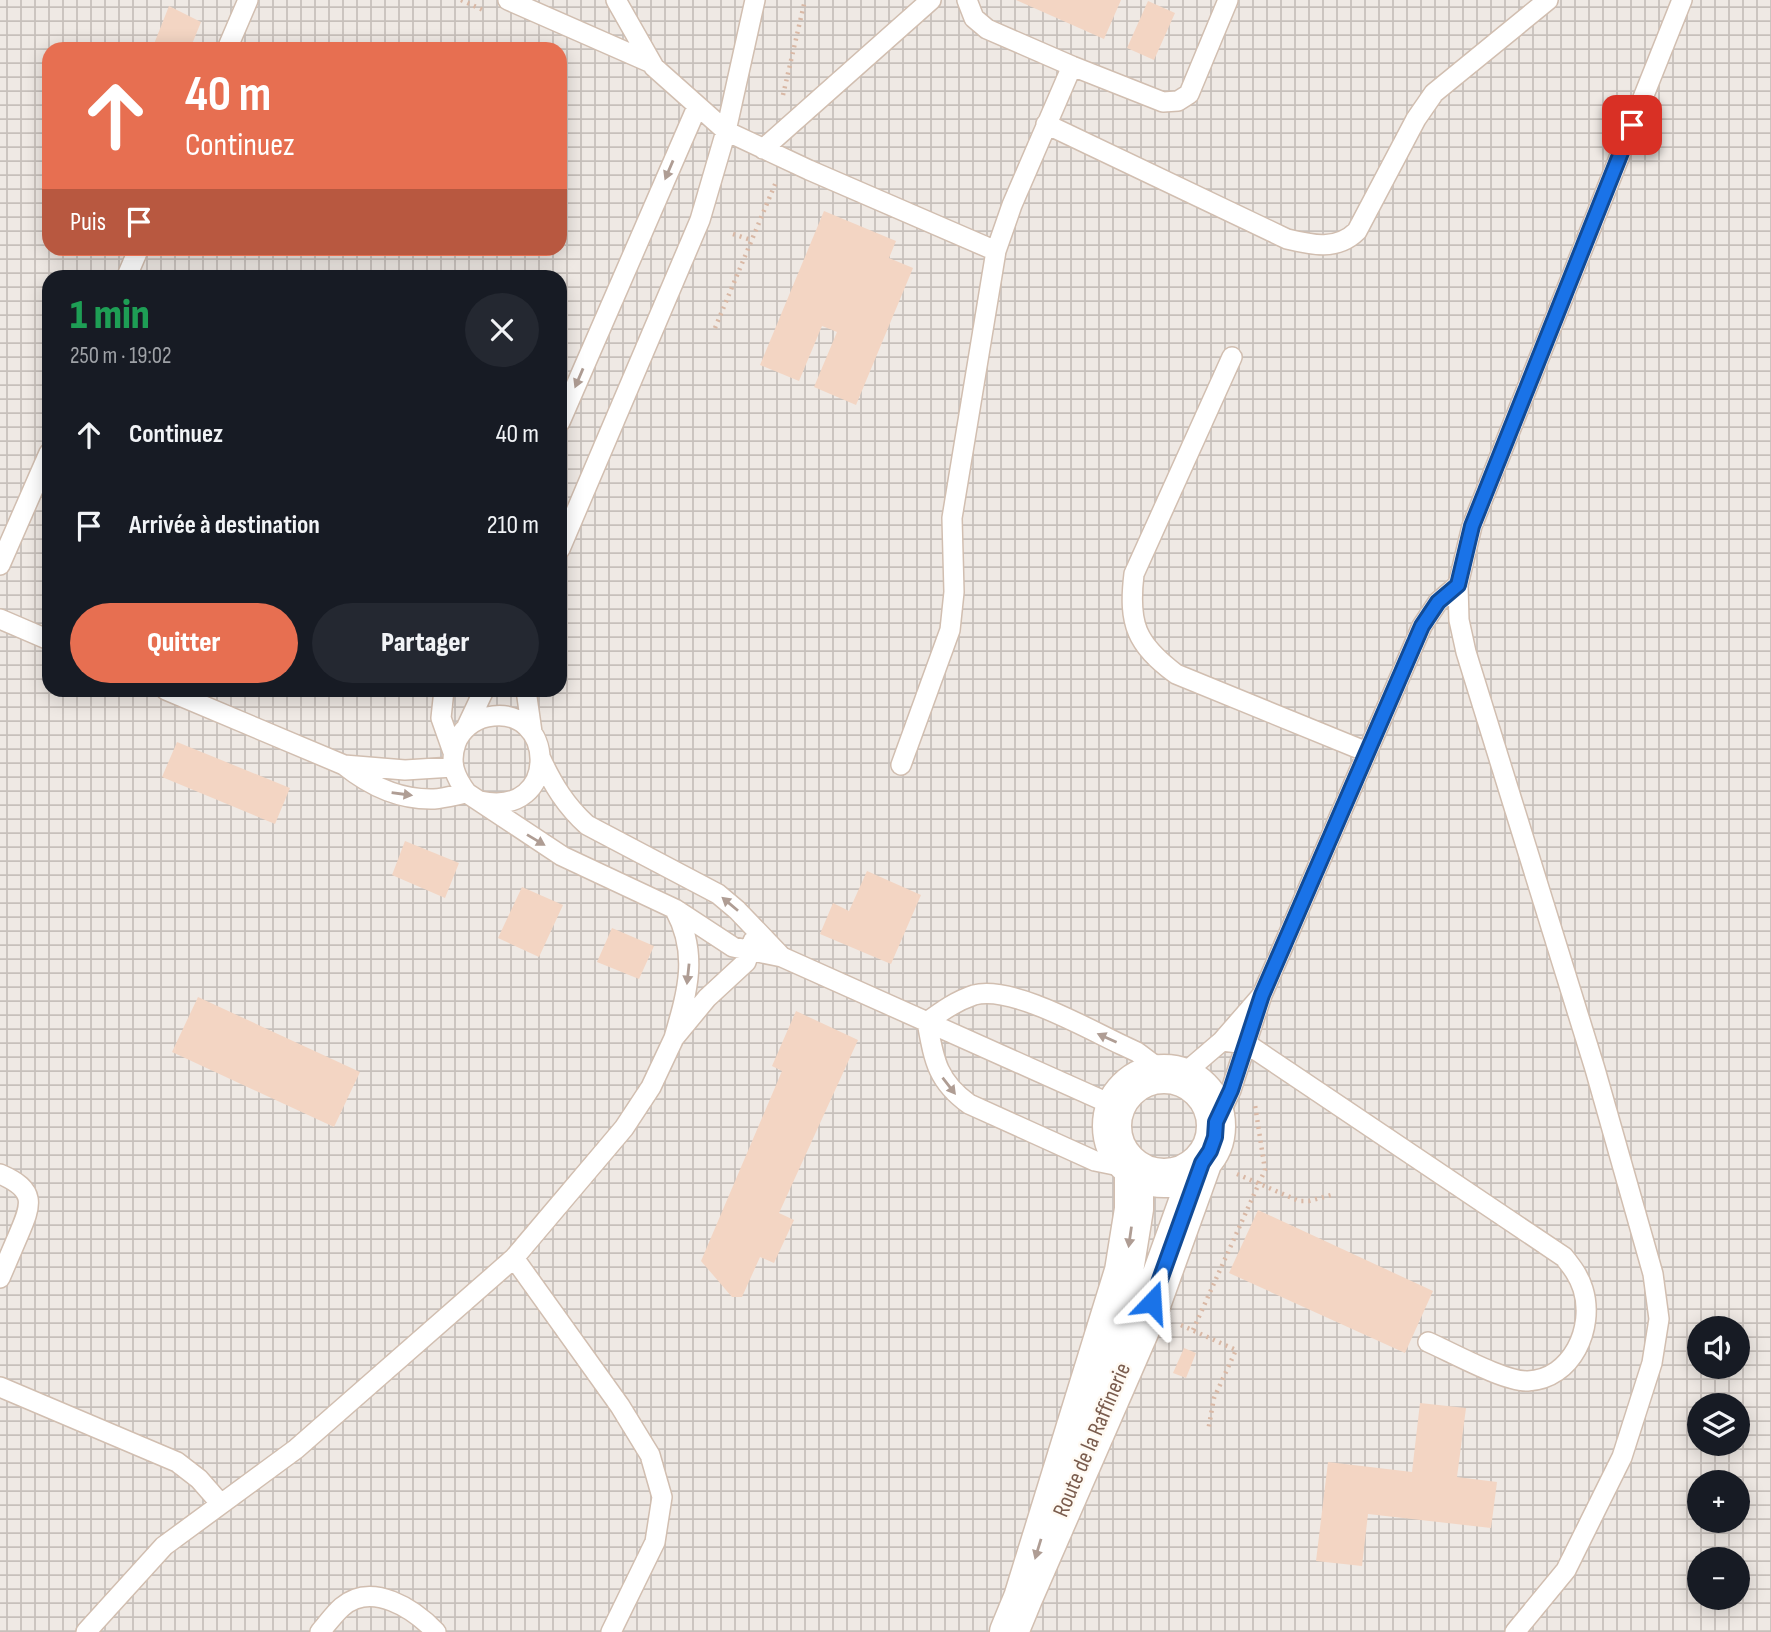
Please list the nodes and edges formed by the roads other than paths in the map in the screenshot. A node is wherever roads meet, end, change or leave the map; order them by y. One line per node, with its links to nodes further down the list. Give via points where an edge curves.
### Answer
1 (248, 0): 10 (lane)
2 (508, 0): 11 (lane)
3 (616, 0): 11 (lane)
4 (755, 0): 15 (lane)
5 (931, 0): 16 (lane)
6 (967, 0): 12 (lane, via 974,18 987,29)
7 (1228, 0): 12 (lane, via 1189,94 1178,101 1163,102)
8 (1548, 0): 14 (lane, via 1434,93 1357,231 1332,245 1287,239)
9 (1682, 0): 23 (lane, via 1472,526)
10 (230, 42)
11 (649, 62): 13 (lane)
12 (1072, 66): 14 (lane)
13 (697, 107): 15 (lane); 19 (lane, one-way to 19)
14 (1046, 124): 17 (lane)
15 (726, 131): 16 (lane); 21 (lane, via 700,220)
16 (763, 149): 17 (lane)
17 (996, 251): 36 (lane, via 951,517 954,592 950,630)
18 (1232, 357): 32 (lane, via 1134,574 1130,603 1137,630 1153,656 1176,674)
19 (567, 406)
20 (42, 469): 22 (lane)
21 (567, 533)
22 (0, 565)
23 (1458, 585): 32 (lane, via 1438,602 1422,626); 63 (lane, via 1466,652 1595,1069 1653,1274 1659,1319 1652,1363 1616,1470 1566,1570)
24 (0, 619): 25 (lane)
25 (42, 637)
26 (183, 697): 35 (lane)
27 (444, 697): 33 (lane, via 442,718)
28 (481, 697): 30 (lane)
29 (527, 697): 31 (lane)
30 (467, 726): 31 (lane, via 495,715 516,719); 33 (lane, via 458,738)
31 (532, 732): 34 (lane)
32 (1367, 752): 42 (lane)
33 (453, 759): 35 (lane, via 405,770); 37 (lane, via 458,781)
34 (541, 759): 37 (lane, via 533,786 523,796 495,804); 39 (lane, one-way to 34, via 718,894 587,825 555,788)
35 (344, 765): 37 (lane, one-way to 37, via 386,792 434,799)
36 (901, 765)
37 (473, 797): 38 (lane, one-way to 38, via 562,856)
38 (675, 909): 40 (lane, via 733,947); 44 (lane, one-way to 44, via 685,928 690,966)
39 (752, 926): 40 (lane); 41 (lane)
40 (751, 950): 41 (lane); 44 (lane, via 746,962 707,998)
41 (782, 957): 43 (lane)
42 (1262, 995): 45 (lane); 46 (lane)
43 (927, 1023): 47 (lane, one-way to 43, via 1137,1052 1016,997 976,995 952,1004); 48 (lane); 51 (lane, one-way to 51, via 944,1081 962,1099 1095,1161)
44 (674, 1038): 53 (lane, via 624,1128)
45 (1222, 1041): 46 (lane); 47 (lane)
46 (1247, 1044): 49 (lane); 55 (lane, via 1564,1257 1576,1271 1587,1308 1584,1332 1574,1354 1542,1379 1510,1378)
47 (1173, 1074): 48 (street, via 1149,1075 1135,1082); 49 (street, via 1195,1083 1206,1094)
48 (1115, 1106): 51 (street, via 1112,1134 1123,1160)
49 (1216, 1122): 50 (street, Route de la Raffinerie, via 1210,1151)
50 (1218, 1168): 51 (street, via 1160,1179); 58 (street, Route de la Raffinerie, via 1152,1302)
51 (1134, 1169): 58 (street, Route de la Raffinerie, one-way to 58, via 1134,1209 1124,1271)
52 (0, 1174): 54 (lane, via 16,1180 30,1209)
53 (514, 1258): 57 (lane, via 296,1449); 62 (lane, via 626,1416 650,1455 662,1497 655,1542)
54 (0, 1278)
55 (1428, 1342)
56 (0, 1387): 57 (lane, via 177,1462 200,1479)
57 (220, 1503): 59 (lane, via 164,1546)
58 (1016, 1615)
59 (86, 1632)
60 (320, 1632): 61 (lane, via 343,1606 359,1597 404,1605)
61 (436, 1632)
62 (611, 1632)
63 (1515, 1632)

